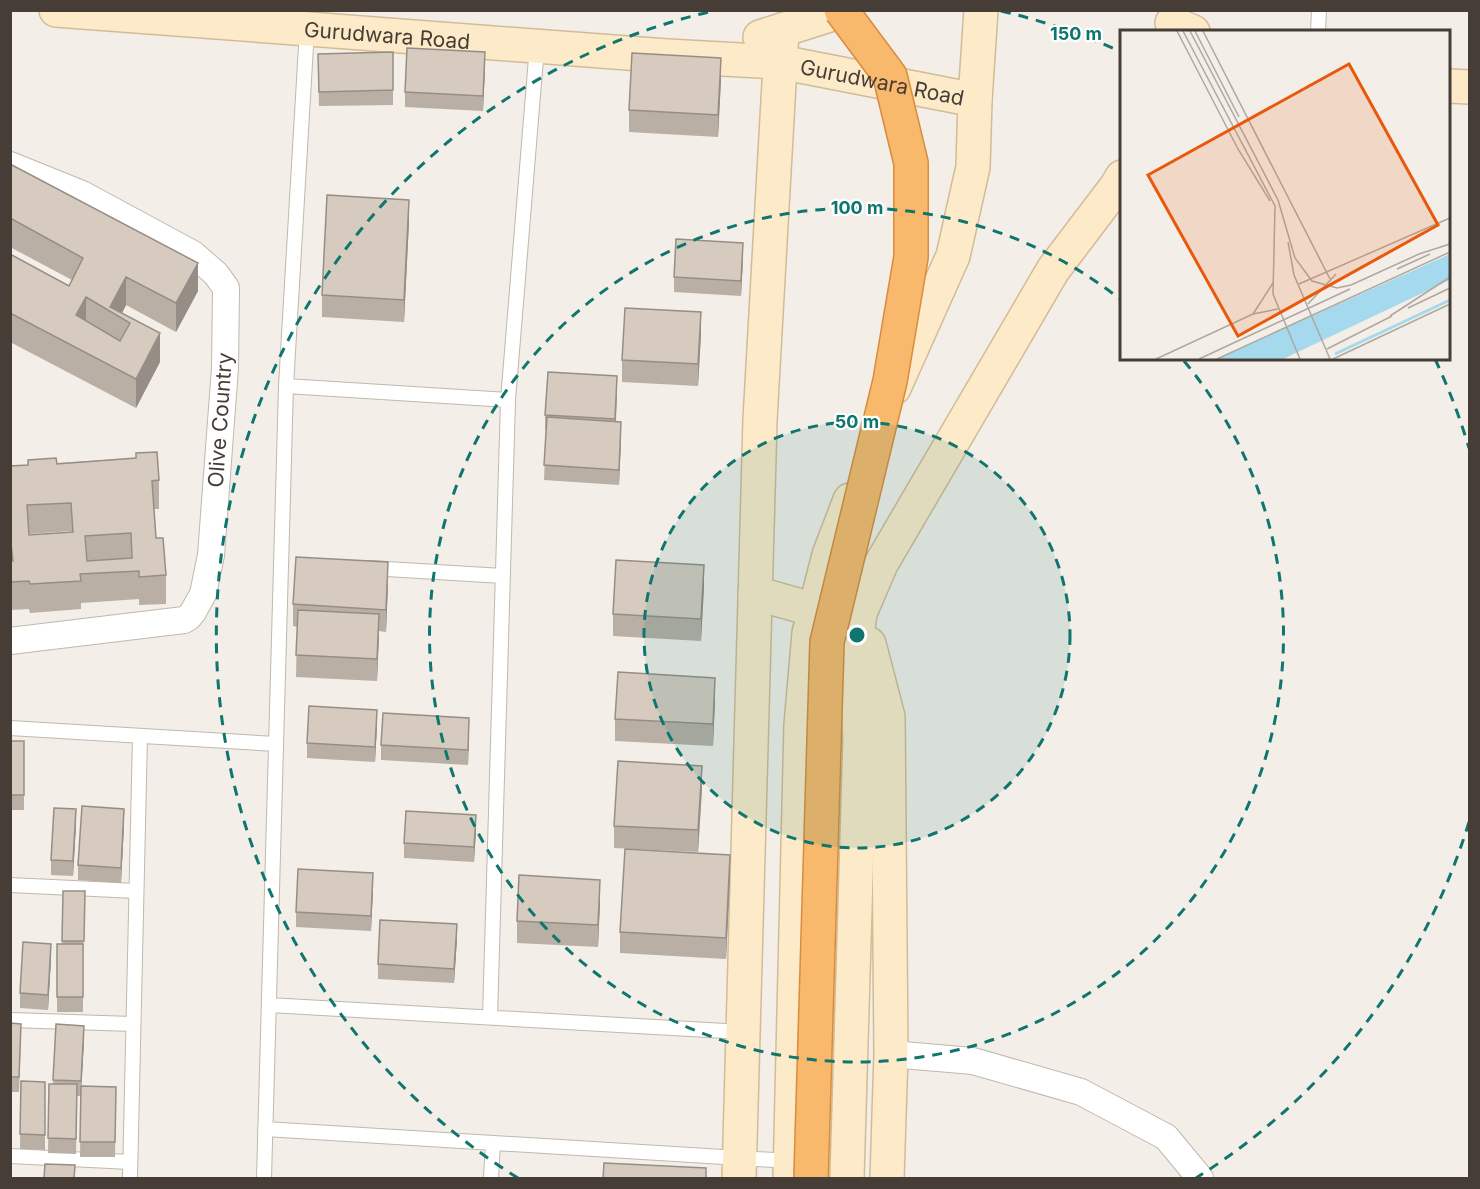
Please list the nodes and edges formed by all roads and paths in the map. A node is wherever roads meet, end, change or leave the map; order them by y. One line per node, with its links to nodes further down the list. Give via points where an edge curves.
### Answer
1 (56, 10): 5 (main road, Gurudwara Road)
2 (843, 10): 8 (main road, Gurudwara Road); 40 (highway, bridge, via 890,75 911,163 911,257 890,381 827,642)
3 (981, 10): 11 (main road)
4 (1319, 10): 6 (lane)
5 (307, 29): 7 (main road, Gurudwara Road); 14 (lane)
6 (1318, 30)
7 (537, 46): 8 (main road, Gurudwara Road, via 667,56); 15 (lane)
8 (781, 46): 11 (main road, Gurudwara Road); 20 (main road, via 760,420)
9 (1450, 86): 10 (main road)
10 (1470, 87)
11 (975, 100): 16 (main road, via 973,167 953,256 888,401)
12 (10, 165): 23 (street, Olive Country, via 82,194 192,254 226,288 225,368 211,555 203,594 193,612 184,620)
13 (1120, 183): 17 (main road, via 1053,270)
14 (286, 386): 15 (lane); 26 (lane, via 287,562)
15 (508, 400): 19 (lane)
16 (829, 555): 17 (main road); 21 (main road)
17 (880, 564): 22 (main road)
18 (351, 567): 19 (lane)
19 (503, 576): 30 (lane)
20 (755, 592): 21 (main road); 33 (main road)
21 (815, 610): 40 (main road, via 809,633 801,725)
22 (860, 613): 34 (main road, via 888,717); 44 (main road, via 855,651 860,739)
23 (10, 641)
24 (10, 728): 25 (lane)
25 (140, 736): 26 (lane); 28 (lane)
26 (276, 744): 29 (lane)
27 (10, 885): 28 (lane)
28 (136, 891): 32 (lane)
29 (269, 1005): 30 (lane); 35 (lane)
30 (490, 1017): 33 (lane)
31 (10, 1020): 32 (lane)
32 (133, 1024): 38 (lane)
33 (743, 1032): 39 (main road)
34 (891, 1054): 45 (main road); 46 (street, via 973,1061 1082,1092 1166,1137)
35 (265, 1129): 36 (lane); 42 (lane)
36 (493, 1143): 39 (lane); 43 (lane)
37 (10, 1156): 38 (lane)
38 (130, 1162): 41 (lane)
39 (739, 1168): 40 (lane)
40 (797, 1173)
41 (130, 1179)
42 (264, 1179)
43 (491, 1179)
44 (847, 1179)
45 (887, 1179)
46 (1200, 1179)

